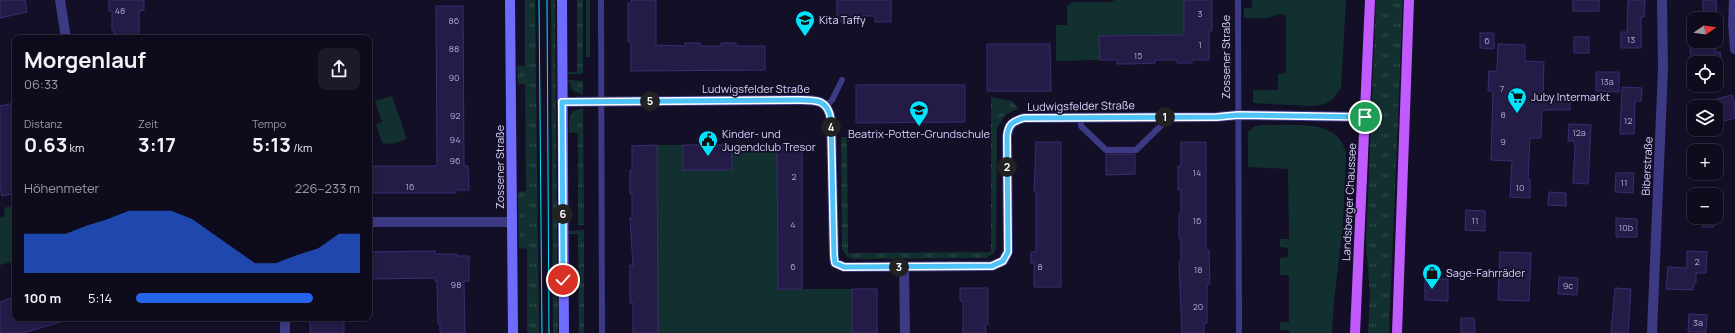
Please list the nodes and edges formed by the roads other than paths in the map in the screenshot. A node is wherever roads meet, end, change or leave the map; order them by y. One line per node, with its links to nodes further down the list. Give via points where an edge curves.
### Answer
1 (60, 0): 10 (street)
2 (510, 0): 21 (street, Zossener Straße)
3 (562, 0): 13 (street)
4 (601, 0): 14 (lane)
5 (1238, 0): 16 (lane, Zossener Straße)
6 (1370, 0): 19 (main road, Landsberger Chaussee)
7 (1409, 0): 31 (main road)
8 (1662, 0): 32 (street, Biberstraße, via 1663,69)
9 (1734, 0): 11 (street)
10 (66, 35)
11 (1735, 49)
12 (842, 80): 15 (lane)
13 (562, 102): 14 (street, Ludwigsfelder Straße); 26 (street)
14 (601, 102): 15 (street, Ludwigsfelder Straße, via 813,100); 27 (lane)
15 (826, 106): 22 (street, Ludwigsfelder Straße, via 830,109 831,120 835,263 844,267)
16 (1238, 115): 18 (street, Ludwigsfelder Straße); 19 (street, Ludwigsfelder Straße); 29 (lane)
17 (1081, 117): 18 (street, Ludwigsfelder Straße); 18 (lane, via 1081,126 1106,150 1136,150); 22 (street, Ludwigsfelder Straße, via 1024,118 1015,120 1008,127 1008,252 1003,261 992,266)
18 (1170, 117)
19 (1365, 117): 30 (main road, Landsberger Chaussee)
20 (372, 222): 21 (street)
21 (512, 222): 25 (street, Zossener Straße)
22 (904, 267): 28 (street)
23 (285, 321): 24 (street)
24 (285, 333)
25 (513, 333)
26 (564, 333)
27 (602, 333)
28 (905, 333)
29 (1239, 333)
30 (1355, 333)
31 (1397, 333)
32 (1652, 333)

